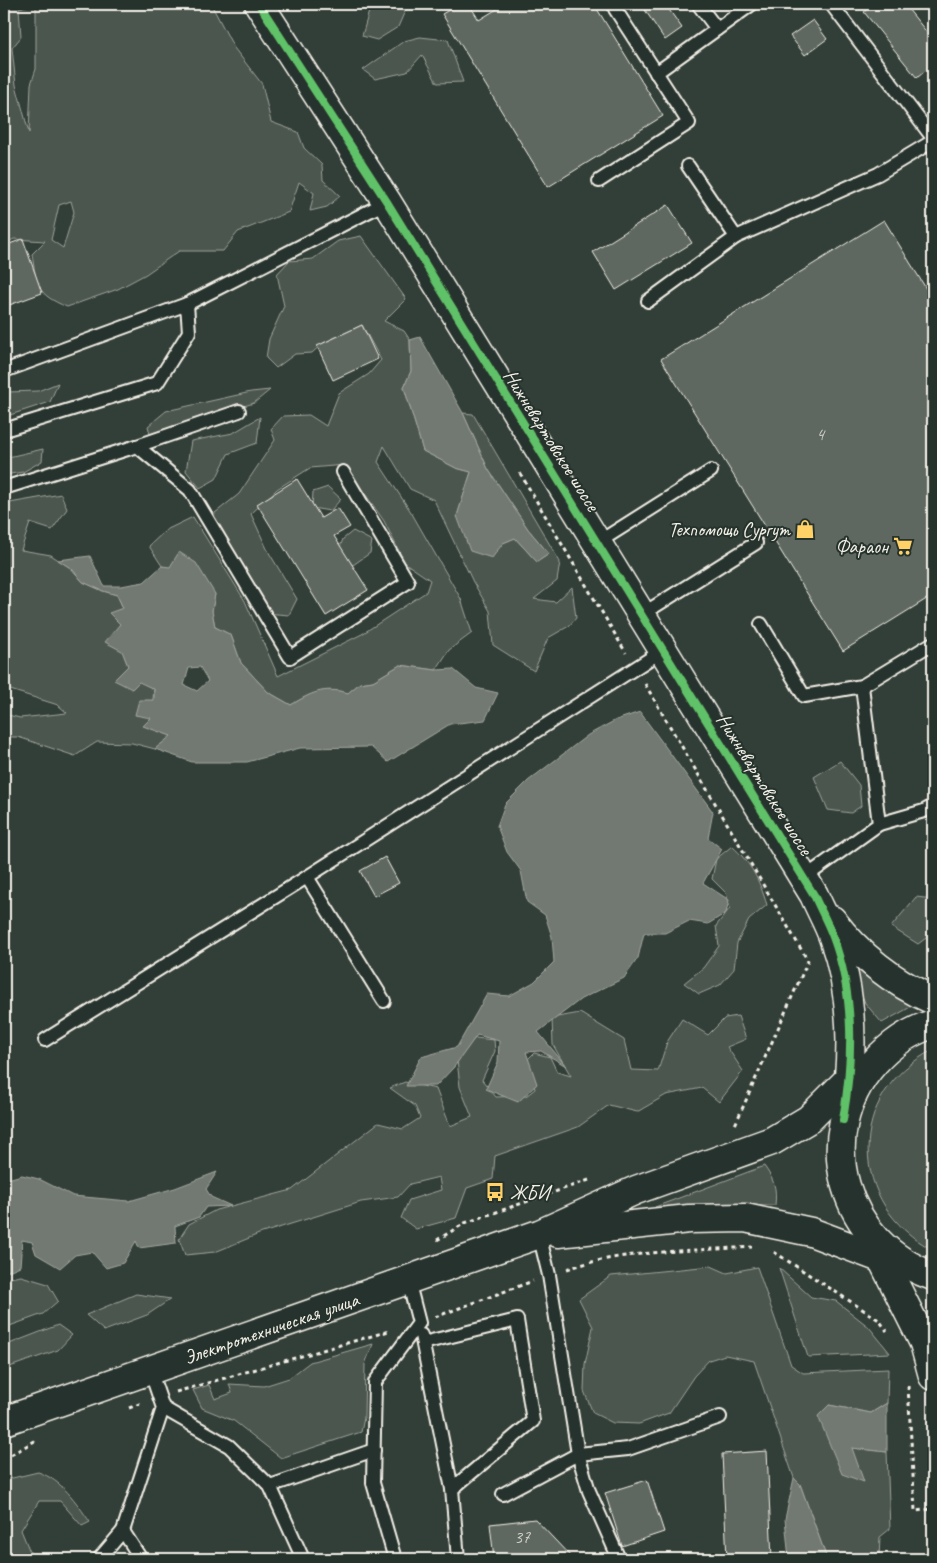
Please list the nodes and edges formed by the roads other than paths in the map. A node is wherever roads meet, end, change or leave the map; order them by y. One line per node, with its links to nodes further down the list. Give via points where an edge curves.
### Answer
1 (260, 4): 11 (main road, Нижневартовское шоссе)
2 (698, 4): 6 (lane)
3 (752, 4): 6 (lane)
4 (831, 4): 8 (lane)
5 (614, 9): 7 (lane)
6 (717, 29): 7 (lane)
7 (656, 73): 10 (lane, via 689,123)
8 (931, 132): 12 (lane, via 878,174)
9 (688, 166): 12 (lane)
10 (599, 181)
11 (387, 202): 14 (lane); 23 (main road, Нижневартовское шоссе)
12 (736, 238): 13 (lane)
13 (648, 301)
14 (187, 304): 15 (lane); 17 (lane, via 188,332 157,383)
15 (4, 371)
16 (239, 411): 18 (lane)
17 (4, 430)
18 (137, 446): 20 (lane, via 190,490 290,657 408,582); 21 (lane)
19 (711, 471): 23 (lane)
20 (343, 472)
21 (4, 488)
22 (756, 542): 24 (lane)
23 (597, 543): 24 (main road, Нижневартовское шоссе)
24 (641, 615): 27 (main road, Нижневартовское шоссе)
25 (760, 624): 28 (lane, via 804,696)
26 (933, 643): 28 (lane)
27 (662, 651): 31 (lane); 32 (main road, Нижневартовское шоссе)
28 (862, 686): 30 (lane)
29 (933, 806): 30 (lane)
30 (879, 824): 32 (lane)
31 (307, 877): 34 (lane); 36 (lane)
32 (809, 887): 33 (main road, via 858,950 890,976); 38 (main road, via 834,937 850,1008)
33 (933, 1000)
34 (384, 1001)
35 (933, 1024): 37 (main road, via 902,1038)
36 (45, 1040)
37 (882, 1054): 38 (main road); 39 (main road, via 860,1081)
38 (850, 1077): 39 (main road); 41 (main road, via 809,1119 772,1142 636,1190)
39 (844, 1120): 40 (main road, via 840,1146 842,1172)
40 (860, 1220): 42 (main road); 43 (main road, via 895,1258)
41 (539, 1234): 42 (main road, via 689,1219 745,1218 811,1232); 44 (main road, Электротехническая улица); 53 (lane, via 549,1275)
42 (883, 1260): 43 (main road); 48 (main road, via 924,1343)
43 (926, 1273)
44 (408, 1280): 45 (lane); 47 (main road, Электротехническая улица)
45 (419, 1323): 46 (lane); 52 (lane, via 375,1382)
46 (423, 1343): 55 (lane); 55 (lane, via 517,1320 533,1422)
47 (150, 1370): 49 (lane); 51 (main road, Электротехническая улица)
48 (933, 1376)
49 (163, 1408): 54 (lane, via 229,1446); 57 (lane)
50 (720, 1417): 53 (lane, via 628,1449)
51 (4, 1421)
52 (374, 1450): 54 (lane); 61 (lane, via 373,1483)
53 (578, 1454): 56 (lane); 63 (lane, via 589,1490)
54 (270, 1486): 60 (lane)
55 (452, 1489): 62 (lane)
56 (503, 1494)
57 (123, 1531): 58 (lane); 59 (lane)
58 (99, 1559)
59 (141, 1559)
60 (303, 1559)
61 (395, 1559)
62 (458, 1559)
63 (619, 1559)

